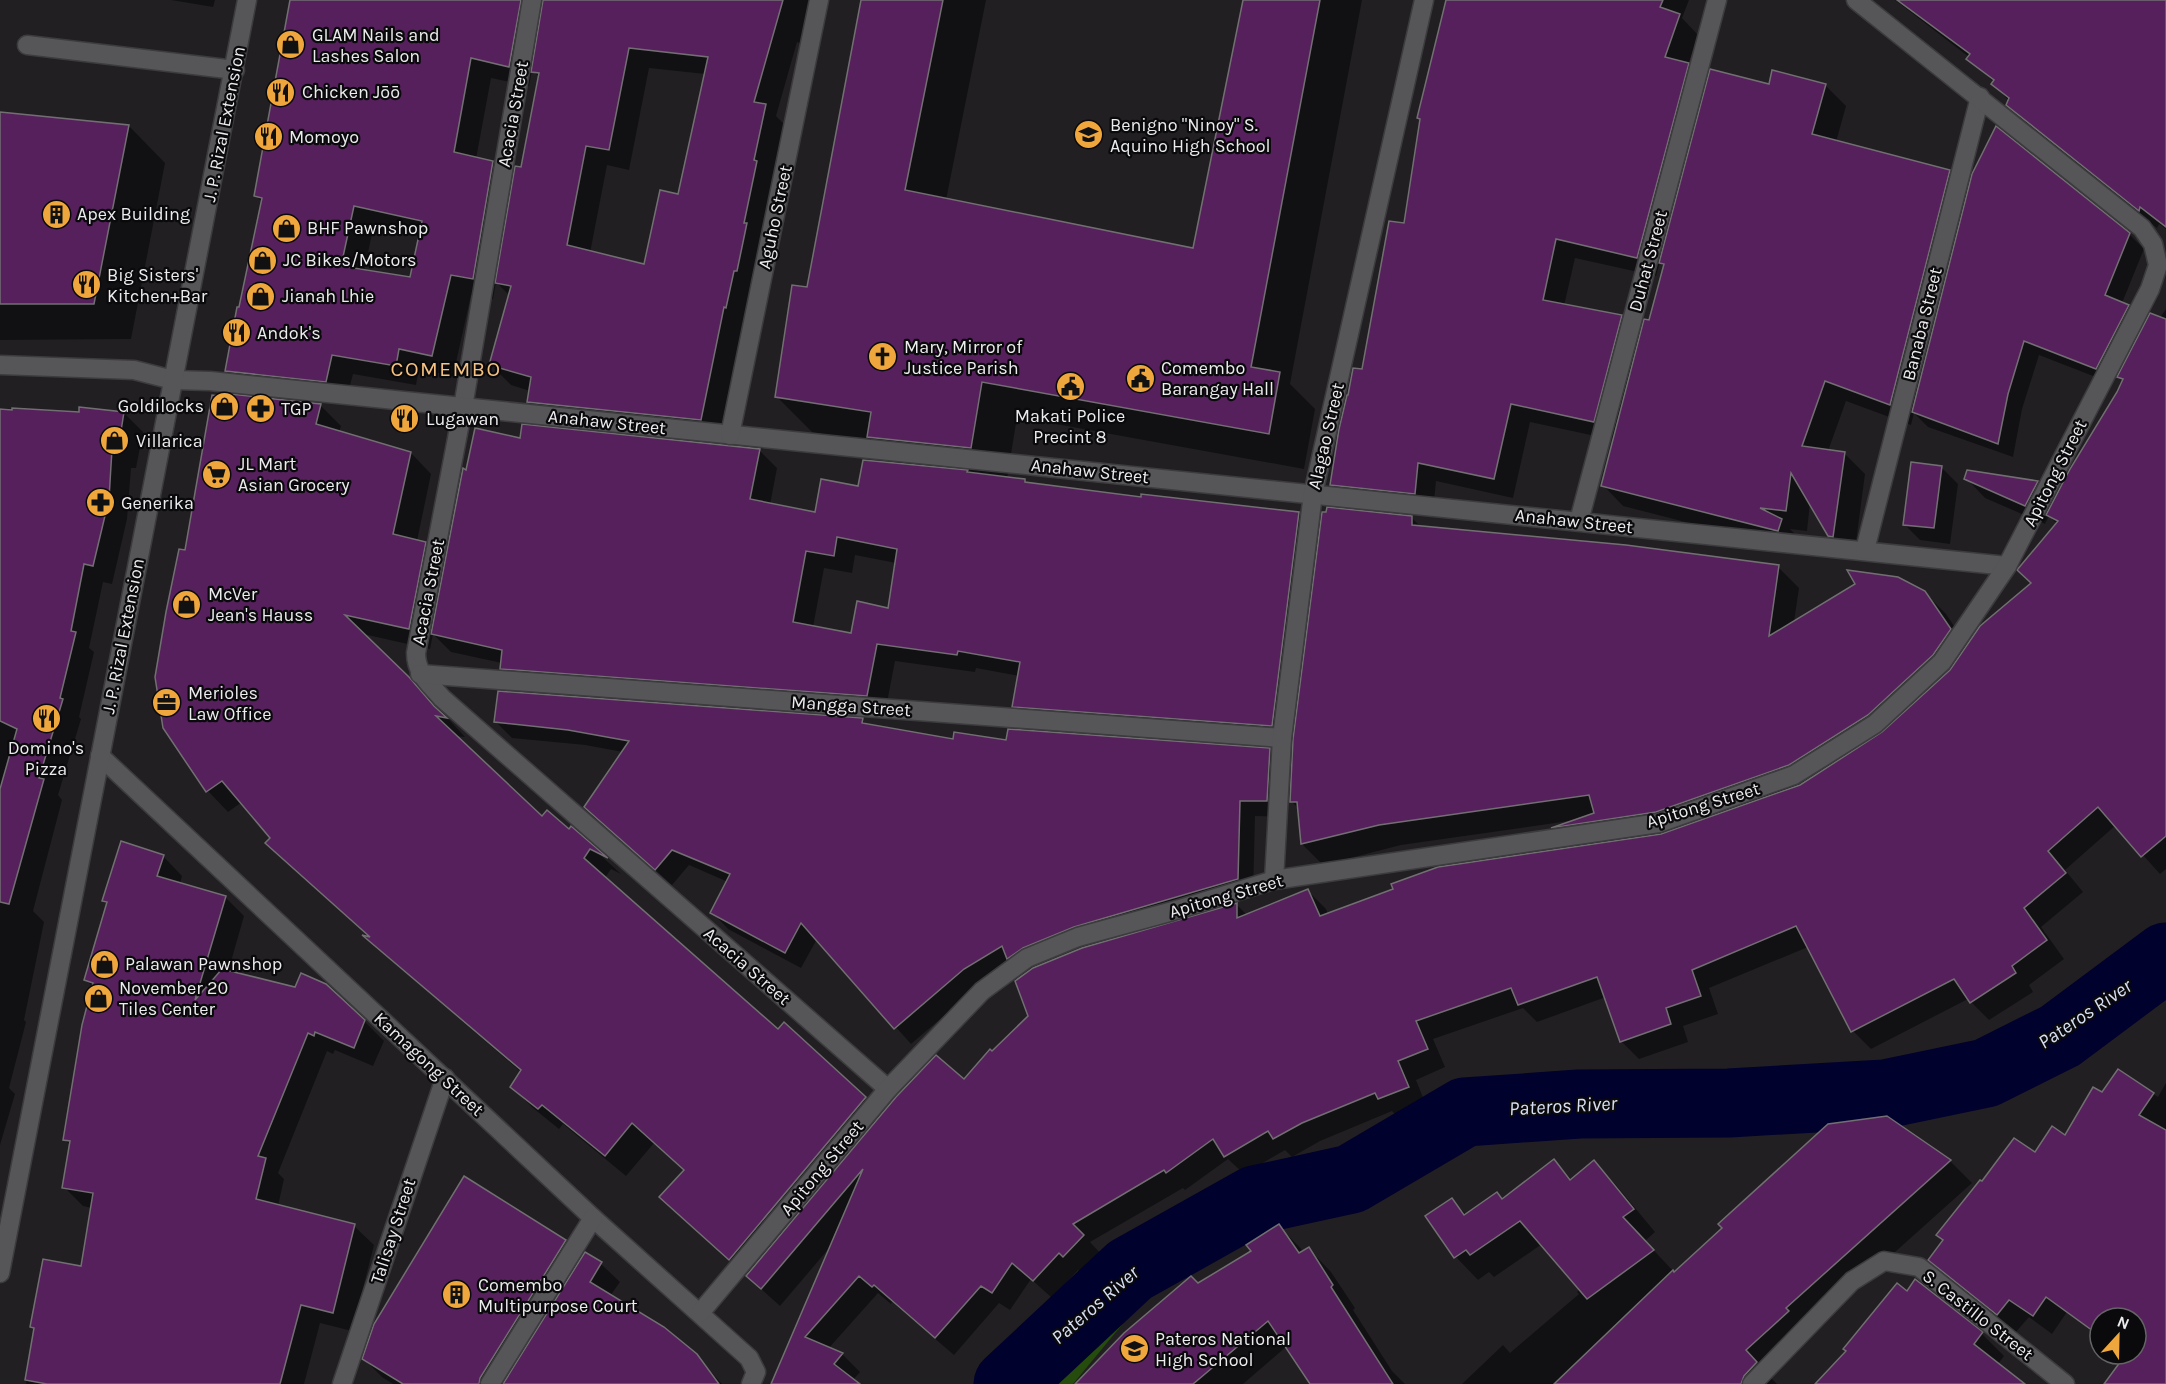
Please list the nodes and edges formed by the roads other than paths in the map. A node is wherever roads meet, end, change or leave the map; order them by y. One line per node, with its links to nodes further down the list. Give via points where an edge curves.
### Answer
1 (247, 0): 8 (street, J. P. Rizal Extension)
2 (532, 0): 12 (street, Acacia Street)
3 (819, 0): 13 (street, Aguho Street)
4 (1424, 0): 14 (street, Alagao Street)
5 (1717, 0): 15 (street, Duhat Street)
6 (1856, 0): 9 (street, Apitong Street)
7 (27, 45): 8 (street)
8 (235, 70): 11 (street, J. P. Rizal Extension)
9 (1980, 97): 16 (street, Banaba Street); 17 (street, Apitong Street, via 2142,228 2158,265 2150,289)
10 (0, 365): 11 (street, Anahaw Street, via 134,370)
11 (173, 380): 12 (street, Anahaw Street); 20 (street, J. P. Rizal Extension)
12 (463, 407): 13 (street, Anahaw Street); 18 (street, Acacia Street, via 416,652)
13 (730, 435): 14 (street, Anahaw Street)
14 (1312, 494): 15 (street, Anahaw Street); 19 (street, Alagao Street)
15 (1579, 521): 16 (street, Anahaw Street)
16 (1865, 550): 17 (street, Anahaw Street)
17 (2007, 566): 21 (street, Apitong Street, via 1941,662 1875,724 1794,776 1659,822)
18 (420, 674): 19 (street, Mangga Street); 23 (street, Acacia Street, via 442,698)
19 (1282, 738): 21 (street, Alagao Street)
20 (100, 756): 22 (street, Kamagong Street); 25 (street, J. P. Rizal Extension)
21 (1274, 880): 23 (street, Apitong Street, via 1078,937 1027,957 982,991)
22 (445, 1078): 24 (street, Kamagong Street); 28 (street, Talisay Street)
23 (888, 1089): 26 (street, Apitong Street)
24 (593, 1218): 26 (street, Kamagong Street); 29 (street)
25 (0, 1273)
26 (700, 1313): 27 (street, Kamagong Street, via 749,1358)
27 (754, 1378)
28 (342, 1384)
29 (490, 1384)
30 (1752, 1384): 31 (street, S. Castillo Street, via 1852,1281 1884,1262 1919,1267)
31 (2065, 1384)

